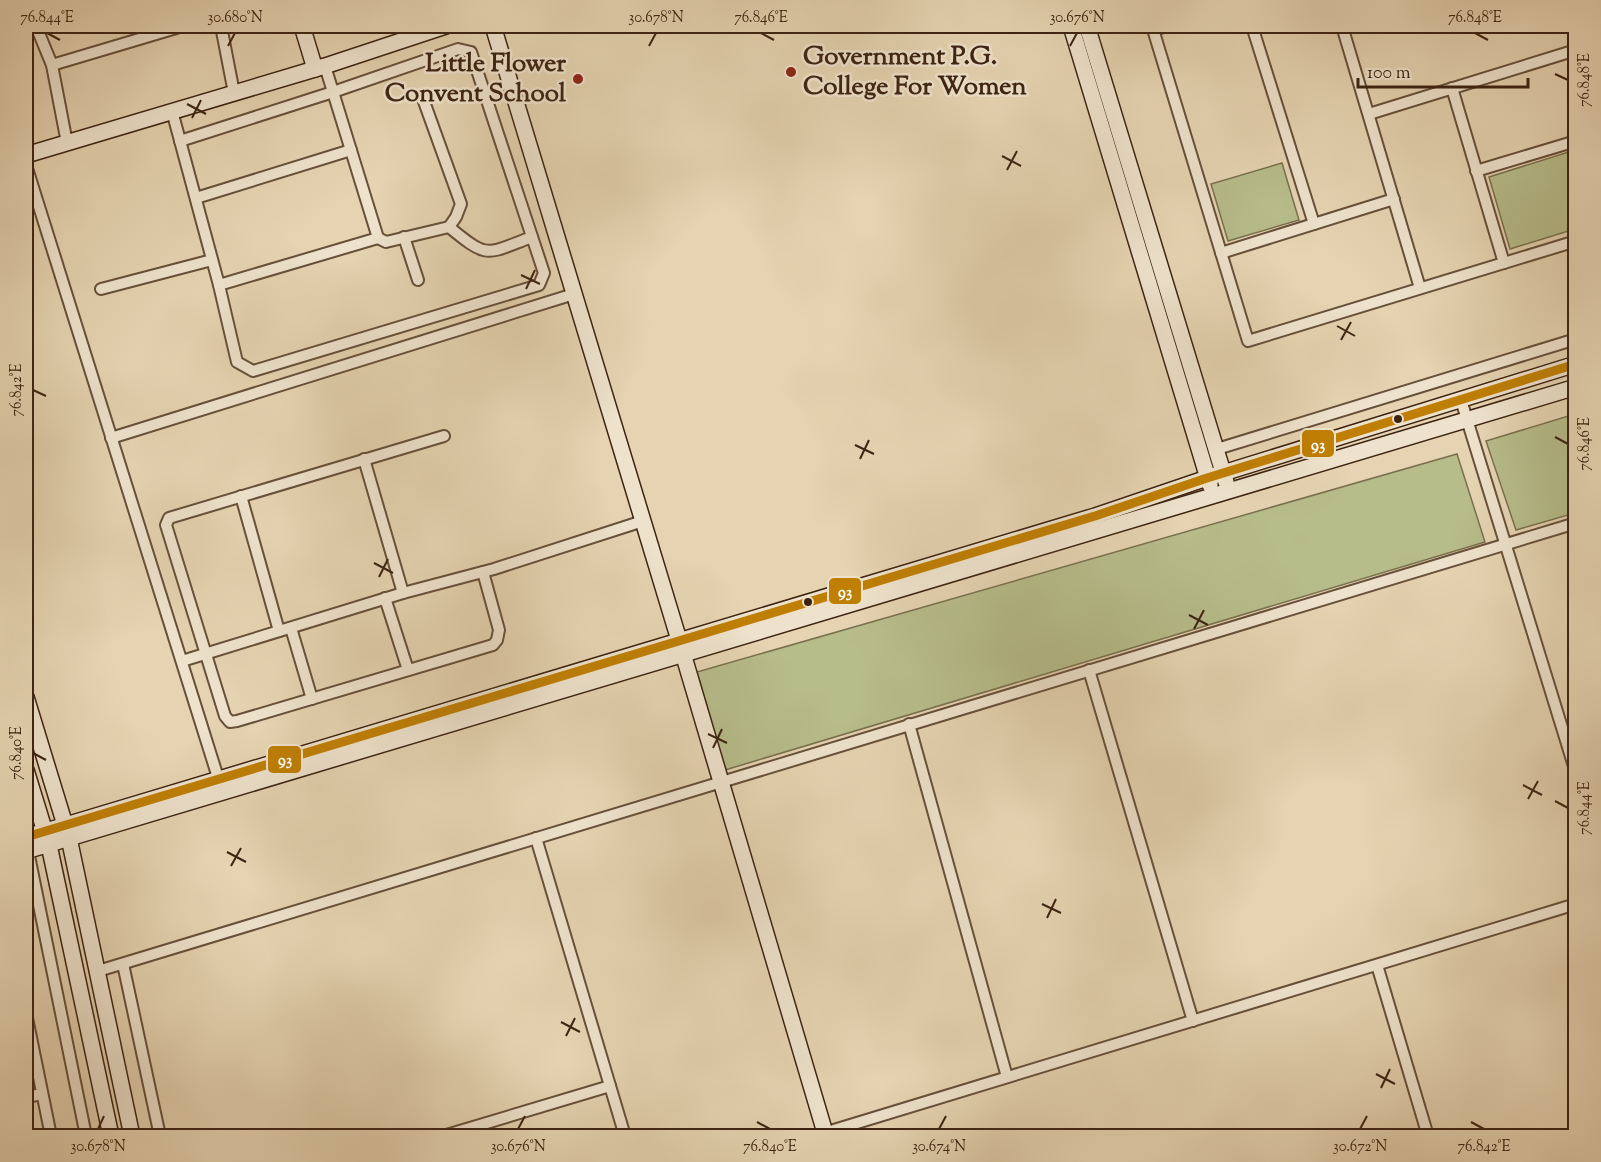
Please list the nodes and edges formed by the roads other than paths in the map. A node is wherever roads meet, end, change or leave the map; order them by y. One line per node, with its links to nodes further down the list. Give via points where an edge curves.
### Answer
1 (36, 26): 14 (street)
2 (183, 26): 14 (street)
3 (221, 26): 18 (street)
4 (302, 26): 15 (street)
5 (446, 26): 15 (street)
6 (493, 26): 44 (street)
7 (1071, 26): 55 (street)
8 (1087, 26): 52 (street)
9 (1167, 26): 12 (street)
10 (1252, 26): 31 (street)
11 (1342, 26): 21 (street)
12 (1152, 28): 37 (street)
13 (1575, 50): 16 (street)
14 (52, 65): 24 (street)
15 (320, 68): 17 (street); 18 (street)
16 (1452, 88): 21 (street); 28 (street)
17 (333, 92): 22 (street); 25 (street); 34 (street, via 458,49 471,52)
18 (234, 93): 20 (street)
19 (422, 96): 32 (street, via 461,204)
20 (172, 111): 22 (street); 24 (street)
21 (1369, 114): 30 (street)
22 (180, 141): 29 (street)
23 (1575, 141): 28 (street)
24 (67, 143): 26 (street)
25 (351, 150): 29 (street); 35 (street)
26 (26, 155)
27 (26, 165): 51 (street)
28 (1476, 171): 39 (street)
29 (196, 198): 38 (street)
30 (1394, 200): 31 (street); 42 (street)
31 (1314, 224): 37 (street)
32 (449, 227): 33 (street); 34 (street, via 471,246 490,252)
33 (404, 237): 35 (street, via 386,242); 40 (street)
34 (532, 237): 41 (street, via 544,273 539,285 253,371 237,362)
35 (378, 238): 41 (street)
36 (1575, 241): 39 (street)
37 (1221, 253): 42 (street, via 1248,341)
38 (212, 261): 41 (street); 43 (street)
39 (1504, 262): 42 (street)
40 (418, 280)
41 (219, 285)
42 (1420, 288)
43 (100, 289)
44 (574, 294): 51 (street); 59 (street)
45 (1575, 339): 52 (street)
46 (1575, 364): 48 (street)
47 (1575, 387): 49 (street)
48 (1461, 400): 49 (street); 54 (street)
49 (1467, 420): 56 (street); 61 (street)
50 (444, 436): 53 (street)
51 (111, 438): 70 (street)
52 (1216, 449): 54 (street)
53 (364, 459): 57 (street); 63 (street)
54 (1224, 473): 55 (street); 56 (street)
55 (1207, 478): 58 (street); 67 (street, via 1095,516)
56 (1229, 491): 58 (street)
57 (241, 496): 66 (street); 68 (street, via 169,518 166,525)
58 (1214, 496): 69 (street)
59 (643, 521): 62 (street); 67 (street)
60 (1575, 524): 61 (street)
61 (1505, 544): 72 (street); 77 (street)
62 (483, 572): 63 (street); 71 (street, via 500,630 497,640 493,645)
63 (403, 593): 64 (street)
64 (385, 598): 65 (street); 71 (street)
65 (291, 628): 66 (street); 74 (street)
66 (279, 631): 68 (street)
67 (679, 640): 69 (street); 79 (street)
68 (206, 654): 70 (street); 74 (street, via 230,722)
69 (684, 655): 78 (street); 79 (street)
70 (182, 662): 79 (street)
71 (408, 670): 74 (street)
72 (1089, 670): 75 (street); 89 (street)
73 (26, 697): 80 (street)
74 (312, 699)
75 (909, 724): 78 (street); 91 (street)
76 (26, 770): 82 (street)
77 (1575, 773)
78 (721, 781): 81 (street); 95 (street)
79 (221, 785): 80 (street)
80 (67, 832): 82 (street); 87 (street)
81 (536, 837): 85 (street); 92 (street)
82 (46, 838): 83 (street); 98 (street)
83 (26, 846): 97 (street)
84 (1575, 904): 86 (street)
85 (123, 964): 87 (street); 100 (street)
86 (1377, 964): 89 (street); 103 (street)
87 (98, 971): 99 (street)
88 (26, 1013): 90 (street)
89 (1193, 1021): 91 (street)
90 (30, 1056): 93 (street)
91 (1008, 1077): 95 (street)
92 (610, 1086): 101 (street); 102 (street)
93 (42, 1094): 94 (street); 96 (street)
94 (26, 1097)
95 (825, 1135)
96 (50, 1136)
97 (86, 1137)
98 (111, 1137)
99 (132, 1137)
100 (160, 1137)
101 (443, 1137)
102 (624, 1137)
103 (1428, 1137)

